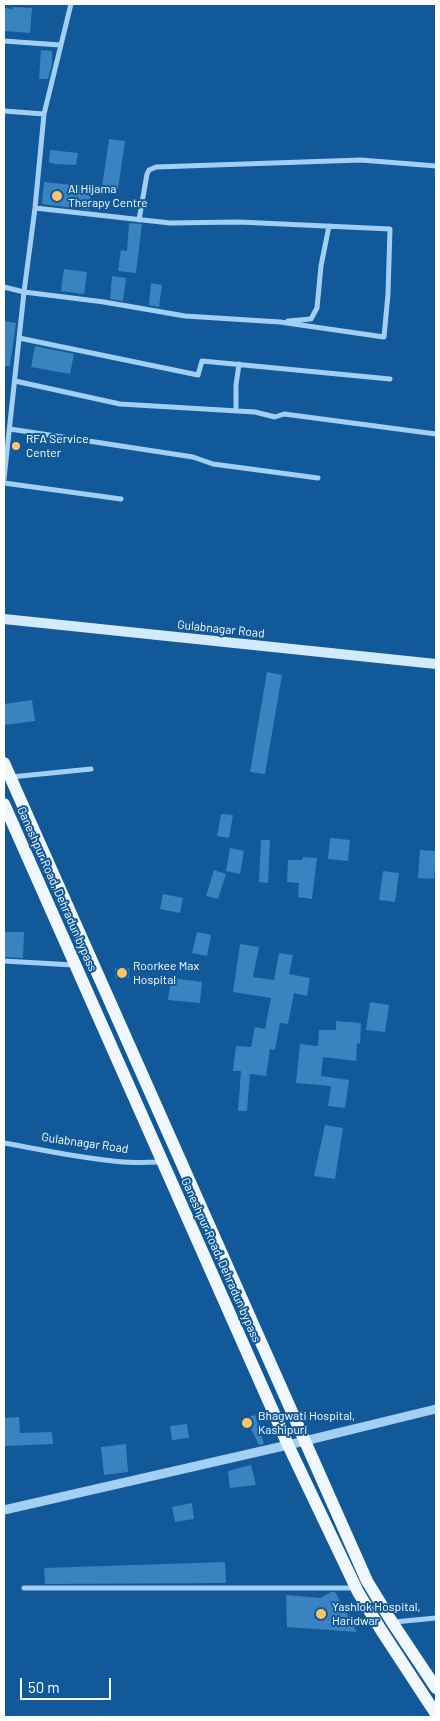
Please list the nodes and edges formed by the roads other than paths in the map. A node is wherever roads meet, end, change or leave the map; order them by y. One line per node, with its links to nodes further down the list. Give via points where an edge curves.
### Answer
1 (70, 4): 3 (street)
2 (4, 41): 3 (street)
3 (60, 45): 5 (street)
4 (4, 111): 5 (street)
5 (44, 114): 7 (street)
6 (436, 166): 8 (street, via 361,160 156,167 147,174)
7 (35, 208): 8 (street); 11 (street)
8 (139, 220): 9 (street, via 170,224 239,222)
9 (329, 226): 12 (street, via 317,308 311,318); 12 (street, via 390,229 384,337)
10 (4, 287): 11 (street)
11 (24, 292): 12 (street, via 193,317); 13 (street)
12 (280, 322)
13 (19, 338): 14 (street, via 198,375 202,361); 16 (street)
14 (239, 364): 15 (street); 17 (street)
15 (390, 379)
16 (15, 381): 17 (street, via 120,404); 18 (street)
17 (236, 411): 19 (street, via 275,417 284,414)
18 (10, 428): 20 (street, via 193,457 213,464); 21 (street)
19 (436, 434)
20 (318, 478)
21 (4, 481): 22 (street)
22 (121, 499)
23 (4, 619): 24 (main road, Gulabnagar Road)
24 (436, 664)
25 (4, 762): 27 (main road)
26 (91, 769): 27 (street)
27 (10, 777): 34 (main road)
28 (4, 804): 30 (main road, Ganeshpur Road, Dehradun bypass)
29 (4, 961): 30 (street)
30 (76, 965): 32 (main road, Ganeshpur Road, Dehradun bypass)
31 (4, 1143): 32 (street, Gulabnagar Road, via 94,1159)
32 (163, 1162): 35 (main road, Ganeshpur Road, Dehradun bypass)
33 (436, 1409): 34 (street)
34 (304, 1441): 35 (street); 40 (main road, via 367,1581)
35 (288, 1445): 36 (street); 38 (main road, Ganeshpur Road, Dehradun bypass)
36 (4, 1510)
37 (24, 1588): 38 (street)
38 (356, 1588): 42 (main road, Ganeshpur Road, Dehradun bypass)
39 (436, 1618): 40 (street)
40 (392, 1622): 41 (main road)
41 (436, 1688)
42 (436, 1714)

